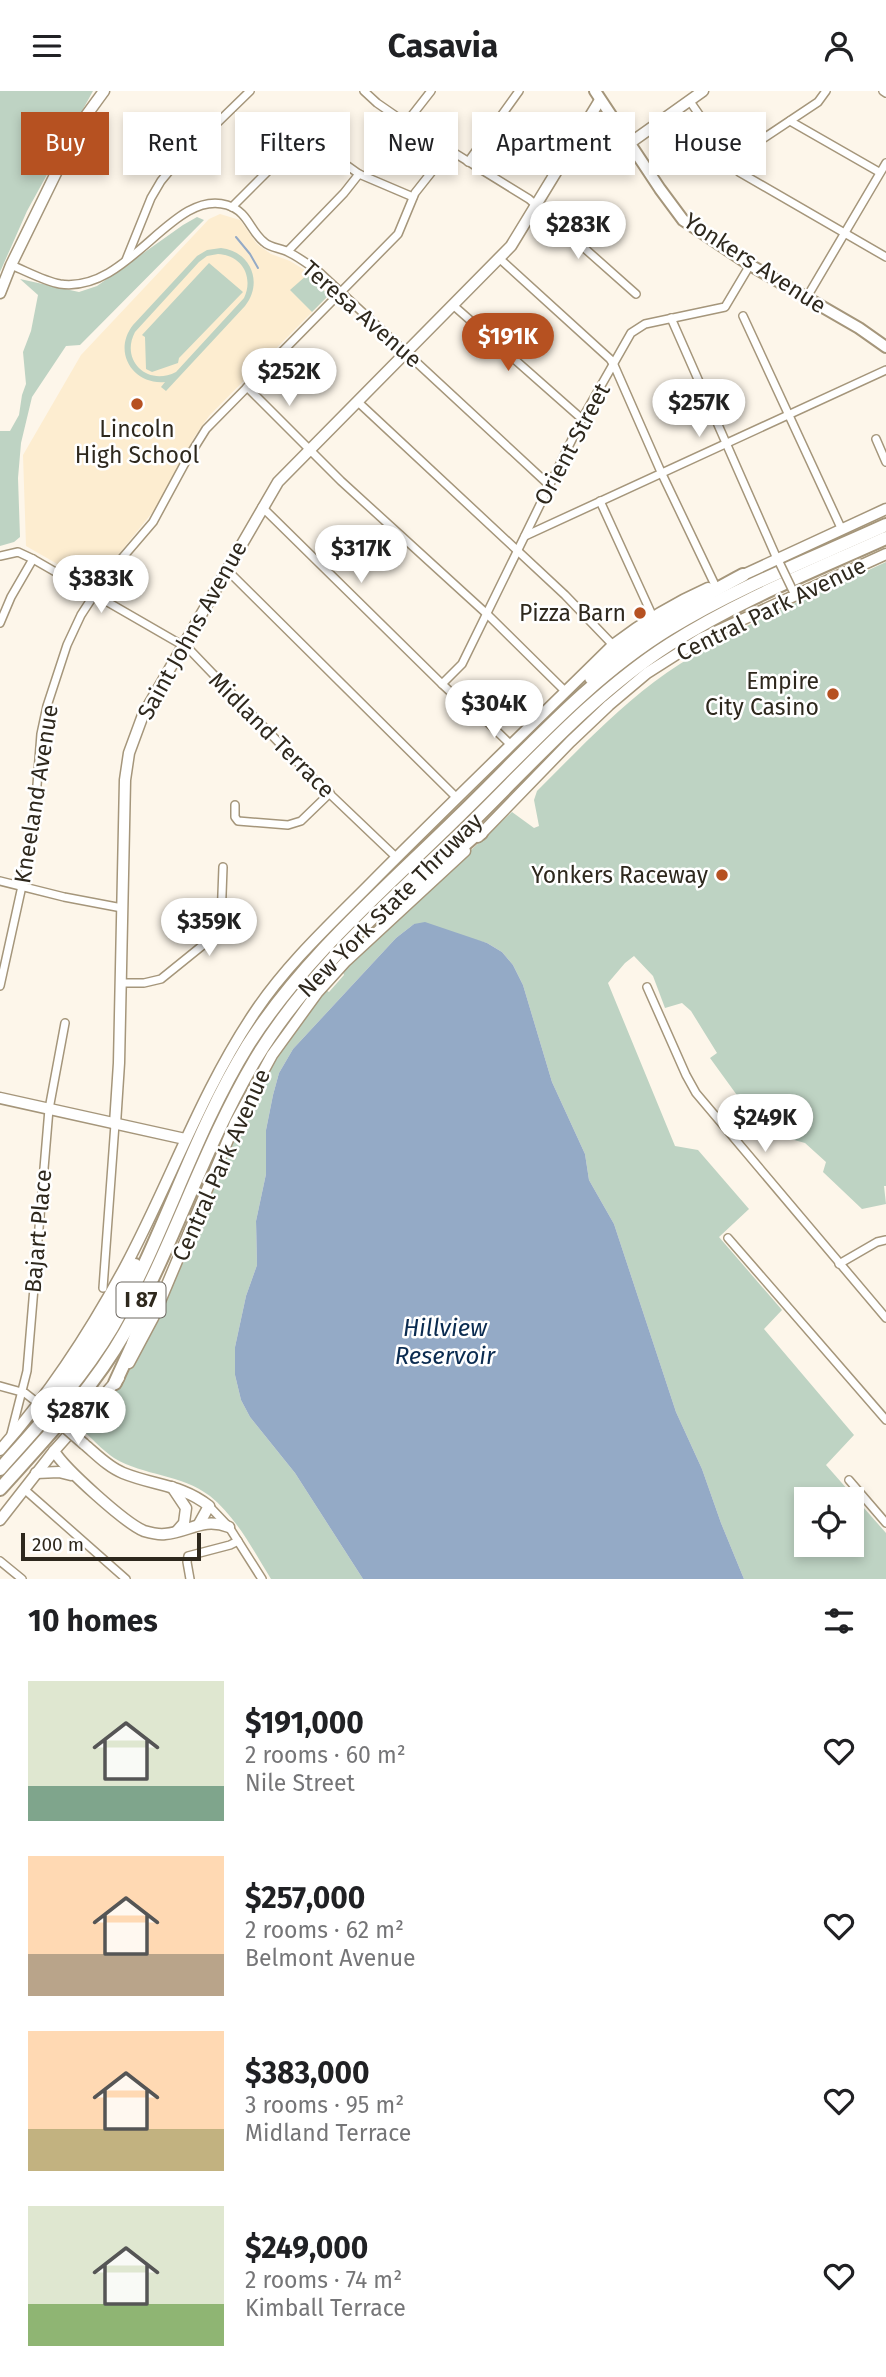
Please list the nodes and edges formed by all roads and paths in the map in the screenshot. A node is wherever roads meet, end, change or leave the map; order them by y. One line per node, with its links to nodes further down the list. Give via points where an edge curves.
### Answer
1 (104, 91): 33 (main road, via 80,124)
2 (250, 91): 32 (street, via 161,181)
3 (364, 91): 10 (street)
4 (431, 91): 11 (street)
5 (519, 91): 19 (street)
6 (703, 91): 9 (main road)
7 (826, 91): 14 (street)
8 (597, 95): 12 (main road, Yonkers Avenue); 26 (main road, Saint Johns Avenue)
9 (689, 100): 13 (street); 16 (main road)
10 (390, 112)
11 (414, 112)
12 (609, 112)
13 (697, 112)
14 (790, 121): 15 (street); 21 (street)
15 (766, 137)
16 (635, 138)
17 (635, 150): 34 (main road, Yonkers Avenue, via 683,219)
18 (458, 156): 19 (street)
19 (468, 162): 26 (street)
20 (886, 163): 21 (street)
21 (879, 172): 28 (street)
22 (359, 174): 25 (street); 27 (street, via 307,137); 29 (street)
23 (428, 175): 25 (street, Kneeland Avenue)
24 (744, 175): 28 (street)
25 (413, 197): 35 (street, Kneeland Avenue, via 398,235)
26 (537, 205): 31 (main road, Saint Johns Avenue); 37 (street)
27 (232, 207): 29 (street, Teresa Avenue, via 243,214 262,241); 32 (street, via 208,203 191,208)
28 (846, 233): 30 (street); 38 (street)
29 (288, 251): 35 (street, Teresa Avenue)
30 (886, 257)
31 (500, 259): 39 (main road, Saint Johns Avenue); 44 (street)
32 (126, 261): 33 (street, via 103,277 71,284 58,284)
33 (11, 265): 36 (main road)
34 (750, 265): 38 (main road, Yonkers Avenue); 41 (street, Orient Street, via 725,307)
35 (342, 292): 43 (street, Teresa Avenue); 46 (street, Kneeland Avenue)
36 (0, 293)
37 (636, 294)
38 (807, 297): 42 (main road, Yonkers Avenue)
39 (454, 306): 43 (main road, Saint Johns Avenue); 49 (street)
40 (743, 316): 48 (street)
41 (671, 318): 44 (street, Orient Street, via 640,325); 51 (street)
42 (886, 347)
43 (407, 353): 47 (main road, Saint Johns Avenue); 55 (street, Teresa Avenue)
44 (614, 365): 49 (street, Orient Street); 54 (street)
45 (886, 370): 48 (street)
46 (247, 387): 52 (street); 71 (street, Kneeland Avenue, via 206,429 153,522)
47 (358, 402): 52 (main road, Saint Johns Avenue); 63 (street)
48 (789, 414): 51 (street); 60 (street)
49 (582, 419): 55 (street, Orient Street)
50 (876, 439): 53 (street)
51 (725, 443): 54 (street); 67 (street)
52 (311, 449): 57 (main road, Saint Johns Avenue, via 278,482); 73 (street)
53 (886, 462)
54 (661, 472): 56 (street); 70 (street)
55 (550, 485): 61 (street, Orient Street)
56 (600, 501): 61 (street); 74 (street)
57 (262, 507): 68 (main road, Saint Johns Avenue); 78 (street)
58 (886, 509): 60 (main road, Central Park Avenue)
59 (886, 525): 80 (highway, New York State Thruway / I 87, via 686,619 631,655)
60 (842, 530): 67 (main road, Central Park Avenue)
61 (525, 536): 63 (street, Orient Street)
62 (886, 538): 91 (highway, New York State Thruway / I 87, via 728,611 651,656 583,713)
63 (517, 551): 73 (street, Orient Street); 76 (street)
64 (886, 554): 72 (main road, Central Park Avenue)
65 (0, 556): 66 (street, via 19,552)
66 (33, 559): 71 (street, Midland Terrace); 75 (street)
67 (779, 562): 69 (main road, Central Park Avenue); 72 (street, bridge)
68 (226, 570): 77 (main road, Saint Johns Avenue); 83 (street)
69 (743, 575): 70 (main road, Central Park Avenue); 80 (highway, via 637,636 583,686)
70 (715, 585): 74 (main road, Central Park Avenue)
71 (94, 594): 77 (street, Midland Terrace); 89 (street, Kneeland Avenue, via 67,645 47,706 33,836)
72 (793, 594): 85 (main road, Central Park Avenue, via 702,638 647,673)
73 (488, 615): 78 (street, Orient Street, via 462,664); 79 (street)
74 (653, 617): 76 (main road, Central Park Avenue)
75 (0, 624)
76 (613, 645): 79 (main road, Central Park Avenue)
77 (183, 646): 82 (street, Midland Terrace); 90 (main road, Saint Johns Avenue, via 143,715 129,753)
78 (442, 684): 81 (street)
79 (566, 692): 81 (main road, Central Park Avenue)
80 (572, 704): 100 (highway, New York State Thruway / I 87, via 293,984 236,1066)
81 (511, 745): 83 (main road, Central Park Avenue)
82 (330, 793): 84 (street, via 301,821 288,825 238,821); 86 (street, Midland Terrace)
83 (457, 798): 86 (main road, Central Park Avenue)
84 (235, 805)
85 (481, 833): 91 (highway, via 396,906); 107 (main road, Central Park Avenue, via 346,961 272,1055 235,1123 153,1318)
86 (397, 857): 99 (main road, Central Park Avenue, via 275,985)
87 (223, 867): 92 (street, via 220,921 213,937 161,979)
88 (0, 881): 89 (street)
89 (22, 887): 90 (street); 93 (street, Kneeland Avenue)
90 (122, 908): 92 (main road, Saint Johns Avenue)
91 (379, 913): 101 (highway, New York State Thruway / I 87, via 315,978 268,1039 235,1096)
92 (121, 983): 98 (main road, Saint Johns Avenue)
93 (0, 986)
94 (647, 987): 104 (street, via 696,1093)
95 (65, 1023): 97 (street, Bajart Place)
96 (0, 1098): 97 (main road)
97 (49, 1109): 98 (main road); 109 (street, Bajart Place)
98 (115, 1124): 99 (main road); 105 (street, Saint Johns Avenue)
99 (185, 1139): 110 (main road, Central Park Avenue, via 125,1266)
100 (179, 1185): 110 (highway, via 87,1347); 115 (highway, New York State Thruway / I 87, via 102,1345 63,1398)
101 (194, 1186): 107 (highway); 120 (highway, New York State Thruway / I 87, via 113,1352 73,1406)
102 (728, 1238): 111 (street)
103 (886, 1240): 104 (street)
104 (839, 1264): 106 (street)
105 (103, 1288)
106 (886, 1318)
107 (115, 1383): 114 (main road, Central Park Avenue)
108 (0, 1386): 109 (street)
109 (22, 1391): 110 (street); 112 (street, Bajart Place)
110 (41, 1406): 112 (main road, Central Park Avenue); 119 (main road, bridge, via 122,1473)
111 (886, 1420)
112 (10, 1439): 113 (main road, Central Park Avenue)
113 (0, 1450)
114 (54, 1451): 116 (main road, Central Park Avenue); 117 (main road)
115 (0, 1469)
116 (36, 1473): 117 (main road); 121 (main road, Central Park Avenue)
117 (75, 1476): 128 (main road, via 142,1530)
118 (849, 1480): 125 (street)
119 (171, 1486): 122 (main road); 123 (main road)
120 (0, 1489)
121 (24, 1489): 124 (main road, Central Park Avenue); 132 (street)
122 (206, 1504): 123 (main road); 126 (main road); 127 (street)
123 (186, 1513): 128 (main road)
124 (0, 1520)
125 (886, 1523)
126 (198, 1524): 127 (main road); 128 (main road)
127 (229, 1527): 129 (street)
128 (177, 1531)
129 (238, 1541): 133 (street, via 187,1557); 134 (street)
130 (0, 1561): 131 (street)
131 (22, 1579)
132 (127, 1579)
133 (190, 1579)
134 (262, 1579)

